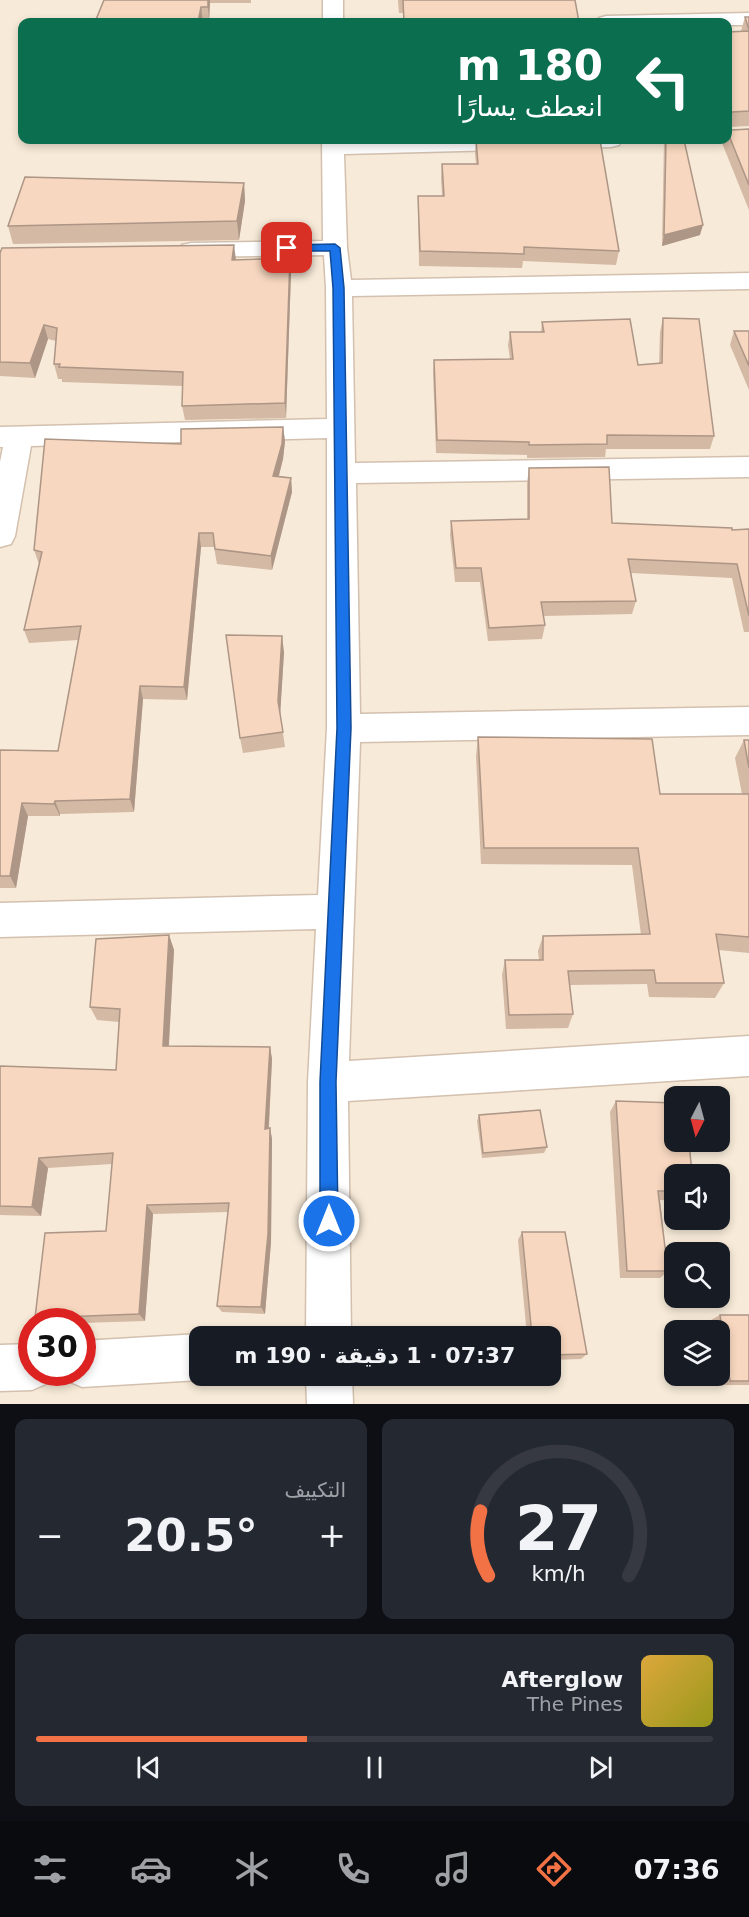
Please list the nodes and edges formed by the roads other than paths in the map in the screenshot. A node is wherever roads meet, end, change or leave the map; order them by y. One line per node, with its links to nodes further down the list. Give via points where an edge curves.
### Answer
1 (333, 0): 3 (street)
2 (669, 0): 4 (street)
3 (333, 18)
4 (676, 18)
5 (732, 19): 6 (street)
6 (749, 19)
7 (333, 144): 8 (street)
8 (335, 248): 9 (street); 11 (street)
9 (167, 251)
10 (749, 281): 11 (street)
11 (339, 288): 12 (street)
12 (339, 428): 13 (street); 15 (street)
13 (10, 437): 16 (street)
14 (749, 467): 15 (street)
15 (341, 473): 18 (street)
16 (0, 536)
17 (749, 721): 18 (street)
18 (344, 728): 19 (street)
19 (334, 912): 20 (street); 22 (street)
20 (0, 920)
21 (749, 1056): 22 (street)
22 (328, 1082): 23 (street)
23 (329, 1326)
24 (189, 1358): 25 (street)
25 (96, 1363)
26 (18, 1367): 27 (street)
27 (0, 1368)
28 (329, 1386): 29 (street)
29 (330, 1404)

